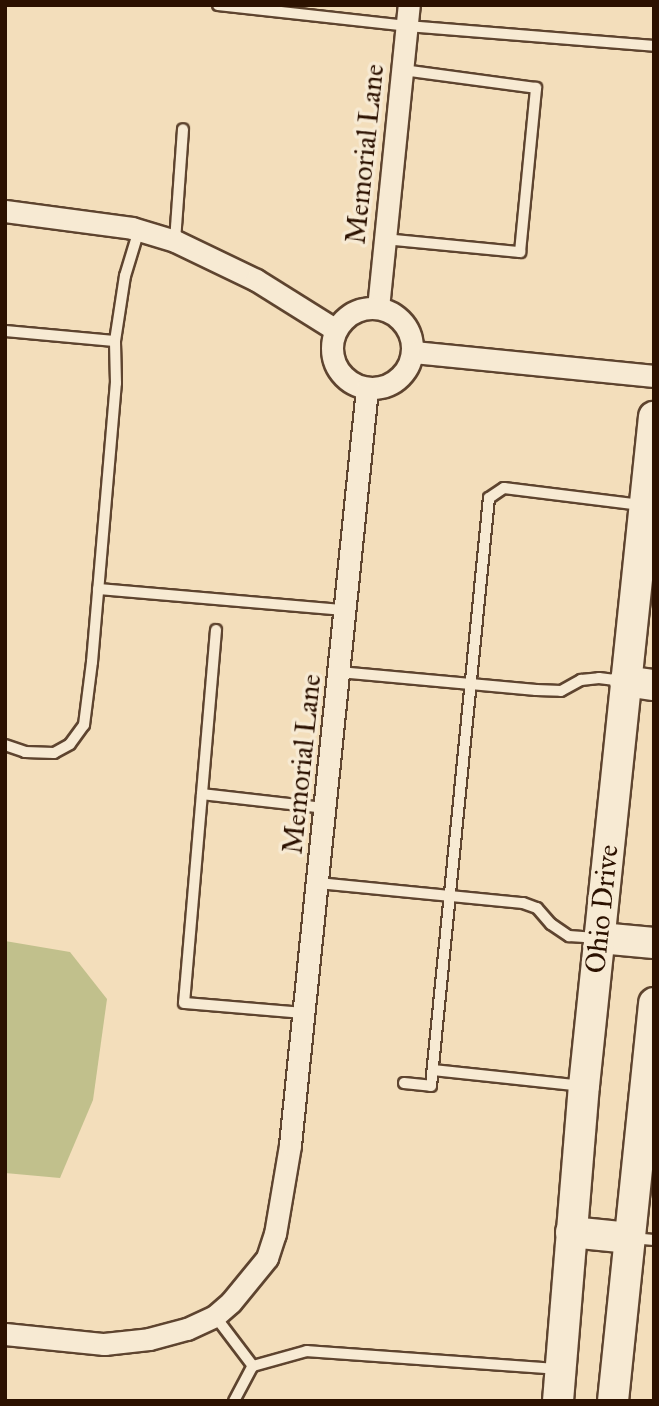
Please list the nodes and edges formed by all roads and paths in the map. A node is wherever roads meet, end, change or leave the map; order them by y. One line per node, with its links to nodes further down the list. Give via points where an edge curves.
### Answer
1 (218, 5): 2 (lane)
2 (282, 9): 3 (lane)
3 (408, 16): 4 (lane); 5 (street, Memorial Lane)
4 (654, 46)
5 (402, 70): 9 (street, Memorial Lane); 9 (lane, via 536,88 520,253)
6 (183, 128): 10 (lane)
7 (5, 211): 8 (street)
8 (139, 230): 10 (street); 14 (lane, via 125,276)
9 (384, 239): 11 (street, Memorial Lane)
10 (175, 241): 12 (street, via 256,280)
11 (378, 308): 12 (street, via 361,309 346,317); 15 (street, via 402,321)
12 (336, 330): 17 (street, via 333,354 337,366 344,376)
13 (5, 331): 14 (lane)
14 (115, 341): 20 (lane, via 116,383)
15 (414, 352): 16 (street); 17 (street, via 398,377)
16 (654, 376)
17 (367, 388): 21 (street, Memorial Lane)
18 (654, 417): 19 (main road, Ohio Drive)
19 (644, 505): 24 (main road, Ohio Drive); 25 (lane, via 504,488 489,498)
20 (98, 589): 21 (lane); 26 (lane, via 84,725 70,744 54,754)
21 (345, 610): 23 (street, Memorial Lane)
22 (216, 630): 27 (lane)
23 (340, 672): 25 (lane); 28 (street, Memorial Lane)
24 (639, 683): 25 (lane, via 581,680 561,691); 31 (main road, Ohio Drive)
25 (471, 685): 30 (lane)
26 (5, 745)
27 (202, 794): 28 (lane); 34 (lane, via 184,1003)
28 (325, 808): 29 (street, Memorial Lane)
29 (318, 883): 30 (lane); 34 (street, Memorial Lane)
30 (449, 896): 31 (lane, via 523,903 537,908 569,936); 35 (lane)
31 (600, 938): 32 (main road); 37 (main road, Ohio Drive)
32 (654, 943)
33 (654, 1003): 39 (main road)
34 (302, 1013): 40 (street, Memorial Lane, via 290,1145 275,1234 267,1258)
35 (433, 1070): 36 (lane, via 431,1086); 37 (lane)
36 (404, 1083)
37 (584, 1086): 38 (main road, Ohio Drive)
38 (571, 1232): 39 (main road); 43 (main road, Ohio Drive)
39 (642, 1239): 46 (main road)
40 (215, 1315): 41 (street, Memorial Lane, via 187,1329 104,1345); 42 (lane)
41 (5, 1334)
42 (253, 1366): 43 (lane, via 307,1351); 44 (lane)
43 (559, 1369): 45 (main road, Ohio Drive)
44 (234, 1401)
45 (558, 1401)
46 (613, 1401)

